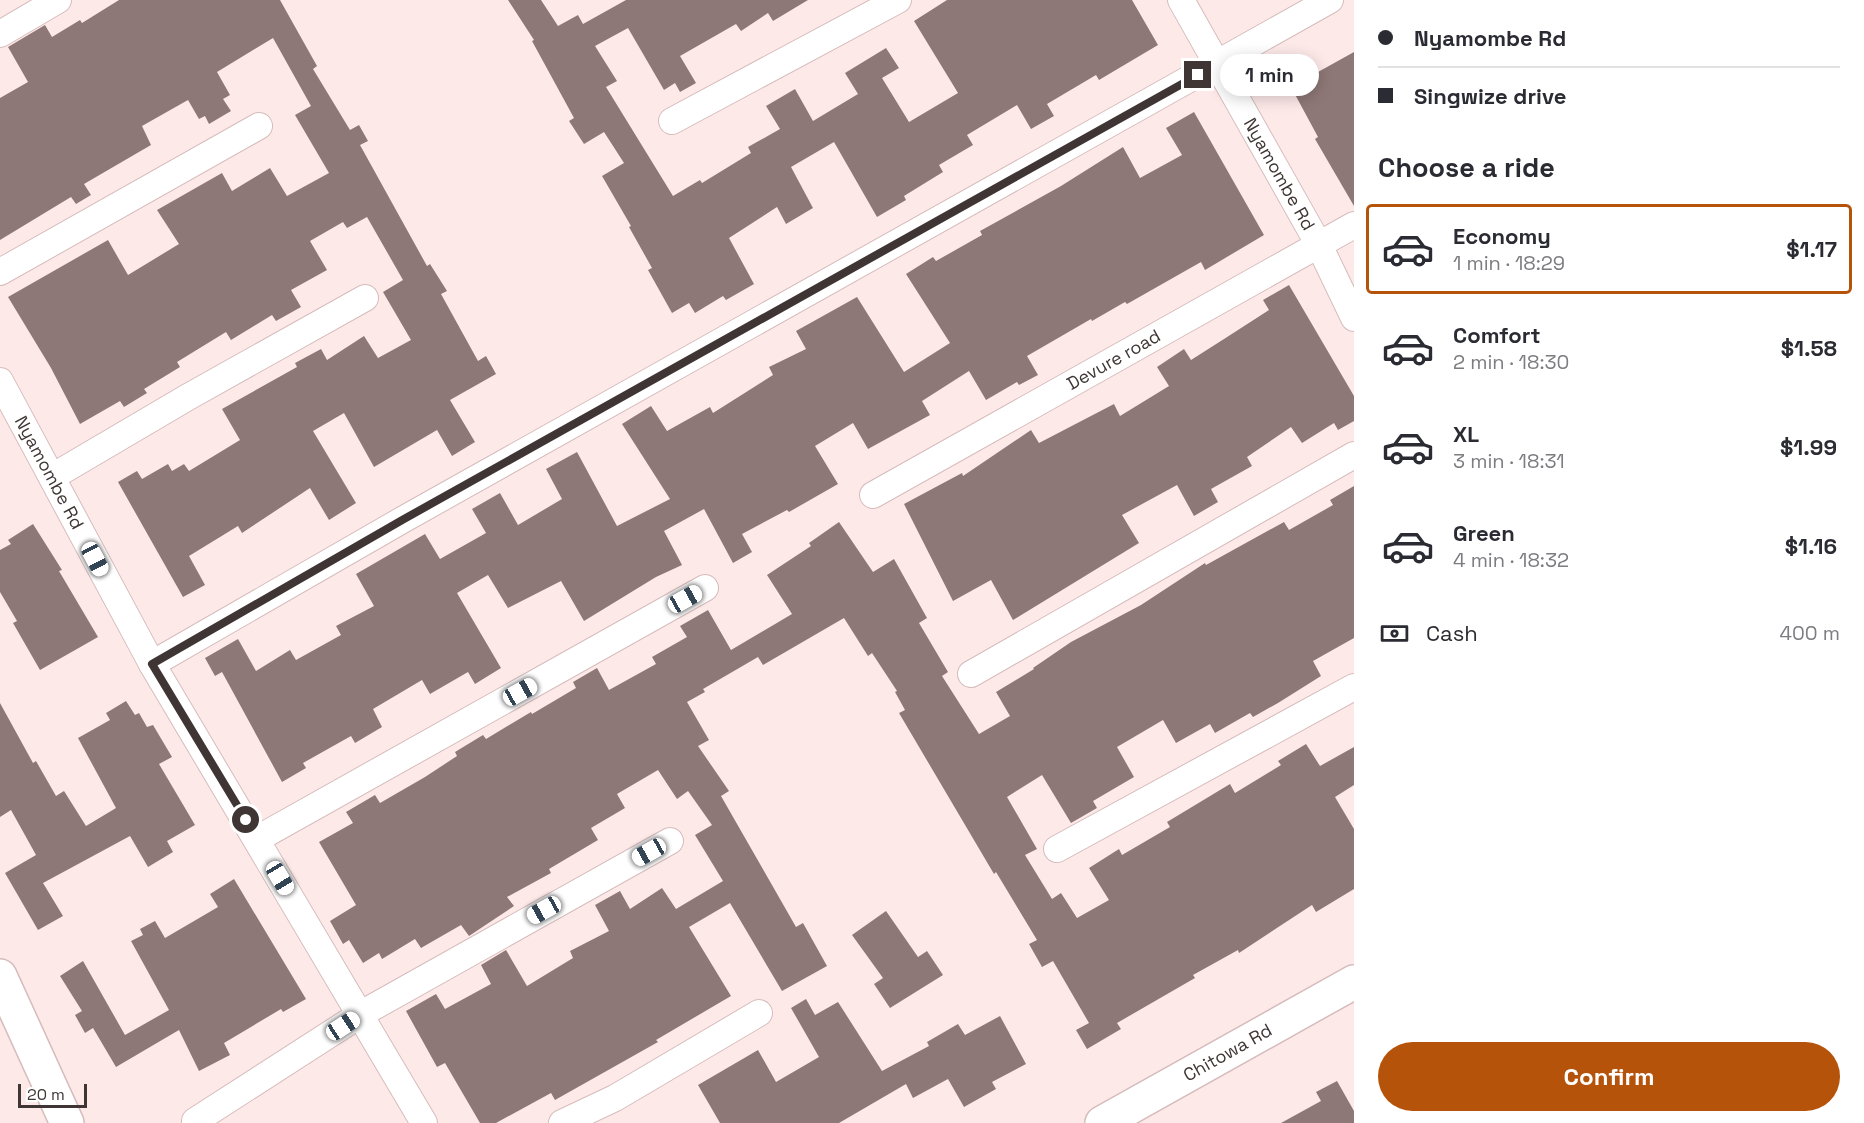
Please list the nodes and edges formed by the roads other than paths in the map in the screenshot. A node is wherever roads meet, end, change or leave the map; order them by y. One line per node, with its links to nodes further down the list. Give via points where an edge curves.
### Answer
1 (58, 0): 5 (street)
2 (898, 0): 7 (street)
3 (1181, 0): 6 (street, Nyamombe Rd)
4 (1330, 0): 6 (street)
5 (0, 34)
6 (1218, 64): 10 (street, Nyamombe Rd); 19 (street)
7 (672, 121)
8 (259, 126): 11 (street)
9 (1354, 225): 10 (street, Devure road)
10 (1319, 245): 13 (street, Nyamombe Rd); 17 (street, Devure road)
11 (0, 272)
12 (365, 298): 16 (street)
13 (1354, 318)
14 (0, 381): 16 (street, Nyamombe Rd)
15 (1354, 455): 20 (street)
16 (52, 477): 19 (street, Nyamombe Rd)
17 (873, 495)
18 (705, 588): 22 (street)
19 (152, 664): 22 (street, Nyamombe Rd)
20 (971, 674)
21 (1354, 687): 24 (street)
22 (257, 839): 28 (street, Nyamombe Rd)
23 (670, 840): 28 (street)
24 (1057, 849)
25 (0, 975): 29 (street)
26 (1354, 982): 33 (street, Chitowa Rd)
27 (759, 1013): 32 (street, via 615,1098)
28 (361, 1014): 30 (street); 31 (street, Nyamombe Rd)
29 (67, 1123)
30 (196, 1123)
31 (424, 1123)
32 (562, 1123)
33 (1102, 1123)

